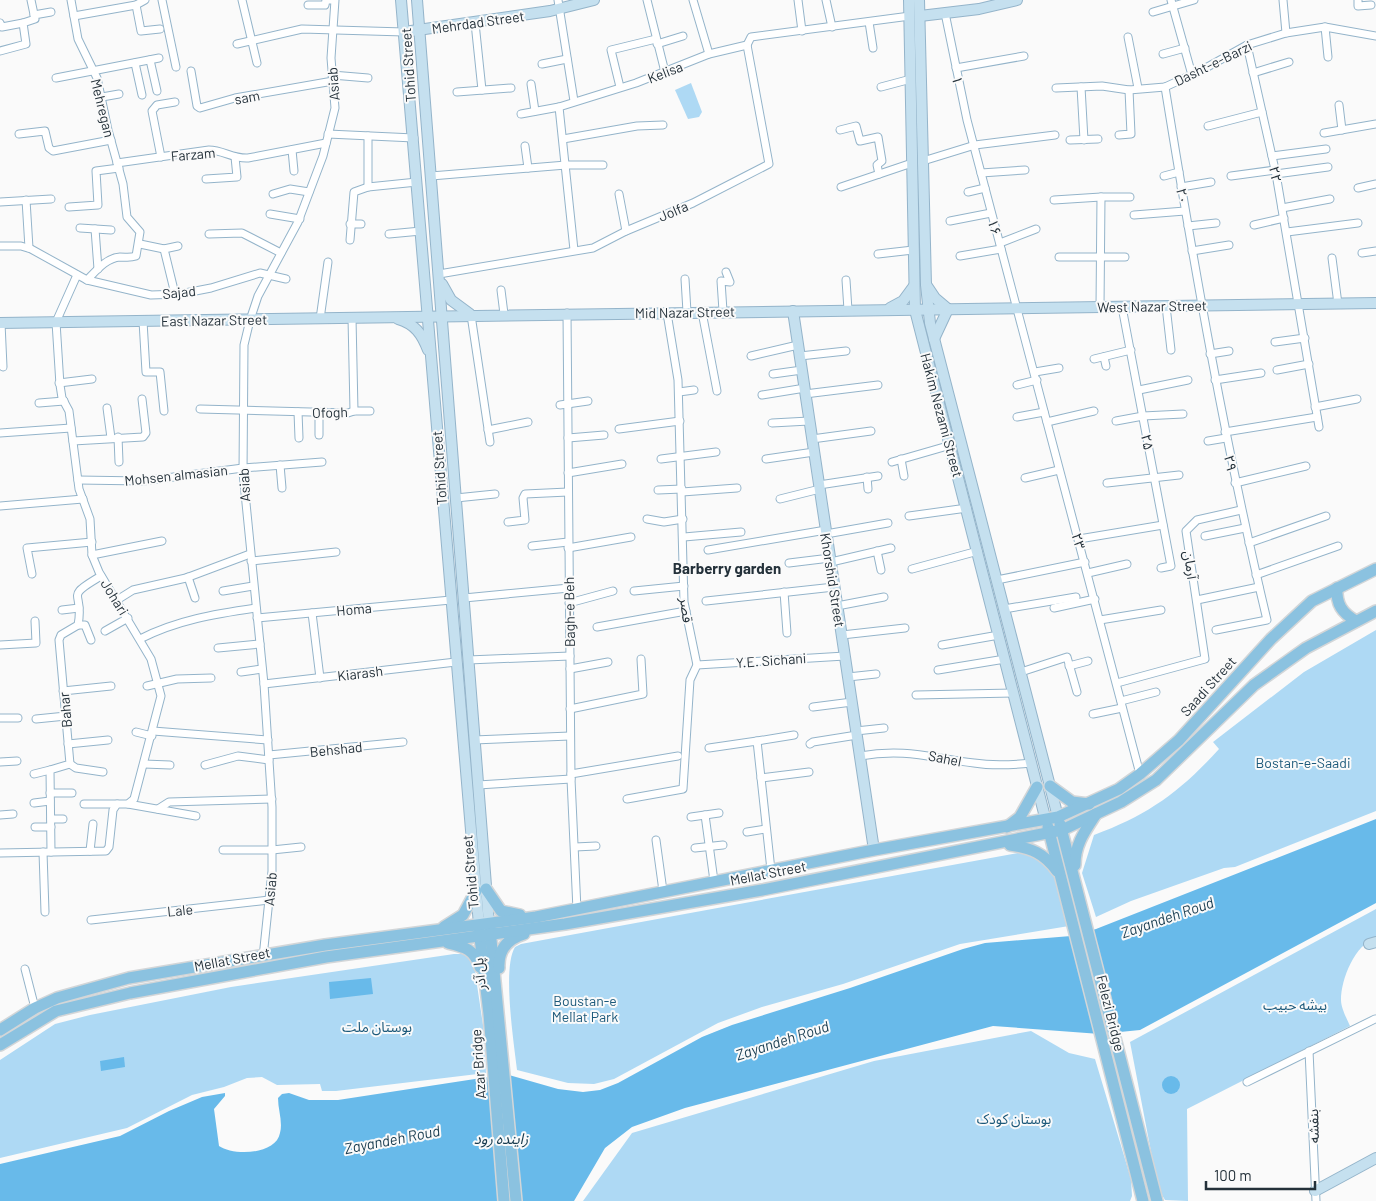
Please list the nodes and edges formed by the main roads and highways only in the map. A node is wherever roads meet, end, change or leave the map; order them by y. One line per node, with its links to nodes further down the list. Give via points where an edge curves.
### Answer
1 (401, 0): 10 (main road, Tohid Street)
2 (417, 0): 9 (main road, Tohid Street)
3 (594, 0): 7 (main road, Mehrdad Street)
4 (909, 0): 8 (main road, Hakim Nezami Street)
5 (920, 0): 8 (main road, Hakim Nezami Street)
6 (1012, 1): 8 (main road)
7 (559, 4): 9 (main road, Mehrdad Street)
8 (915, 16): 12 (main road, Hakim Nezami Street); 13 (main road, Hakim Nezami Street, via 911,79)
9 (420, 30): 10 (main road, Mehrdad Street); 11 (main road, Tohid Street)
10 (404, 32): 22 (main road, Tohid Street)
11 (440, 277): 20 (main road, Tohid Street); 21 (main road, via 451,300)
12 (926, 285): 15 (main road, Hakim Nezami Street); 16 (main road)
13 (914, 286): 17 (main road, via 903,302); 18 (main road, Hakim Nezami Street)
14 (1376, 303): 16 (main road, West Nazar Street)
15 (929, 309): 16 (main road, West Nazar Street); 18 (main road, Mid Nazar Street); 25 (main road, Hakim Nezami Street)
16 (948, 309): 25 (main road)
17 (886, 310): 18 (main road, Mid Nazar Street); 19 (main road, Mid Nazar Street)
18 (915, 310): 34 (main road, Hakim Nezami Street)
19 (793, 311): 21 (main road, Mid Nazar Street); 42 (main road, Khorshid Street)
20 (442, 315): 21 (main road, Mid Nazar Street); 22 (main road, Mid Nazar Street); 31 (main road, Tohid Street)
21 (471, 315)
22 (428, 316): 23 (main road, East Nazar Street); 26 (main road, Tohid Street)
23 (390, 317): 24 (main road, East Nazar Street); 26 (main road, via 411,324 420,332)
24 (0, 323)
25 (934, 339): 33 (main road, Hakim Nezami Street)
26 (431, 357): 32 (main road, Tohid Street)
27 (1376, 569): 28 (main road, Saadi Street)
28 (1337, 588): 30 (main road, via 1341,609); 35 (main road, Saadi Street, via 1312,601 1271,639 1179,740)
29 (1376, 611): 30 (main road, Saadi Street)
30 (1356, 621): 35 (main road, Saadi Street, via 1306,648 1254,685 1156,780)
31 (467, 638): 32 (main road); 45 (main road, Tohid Street, via 478,785)
32 (454, 639): 45 (main road, Tohid Street)
33 (1050, 786): 35 (main road, via 1072,802); 36 (main road, Hakim Nezami Street)
34 (1037, 787): 37 (main road, Hakim Nezami Street); 38 (main road, via 1020,817)
35 (1094, 809): 36 (main road, Saadi Street); 39 (main road, Saadi Street); 43 (main road, via 1075,852)
36 (1058, 817): 37 (main road, Saadi Street); 39 (main road, Felezi Bridge)
37 (1046, 821): 38 (main road, Mellat Street); 40 (main road, Felezi Bridge)
38 (1005, 828): 42 (main road, Mellat Street)
39 (1062, 830): 40 (main road, Saadi Street); 43 (main road, Felezi Bridge)
40 (1049, 833): 41 (main road, Mellat Street); 44 (main road, Felezi Bridge)
41 (998, 844): 44 (main road, via 1041,853); 47 (main road, Mellat Street, via 762,890)
42 (874, 850): 46 (main road, Mellat Street)
43 (1075, 874): 57 (main road, Felezi Bridge)
44 (1061, 876): 56 (main road, Felezi Bridge)
45 (481, 890): 46 (main road, via 501,911); 48 (main road, Tohid Street); 49 (main road, via 463,915)
46 (536, 917): 48 (main road, Mellat Street)
47 (536, 929): 48 (main road, Mellat Street); 51 (main road, via 516,936 503,947 499,956 500,997)
48 (485, 930): 49 (main road, Mellat Street); 50 (main road, Azar Bridge); 51 (main road, پل آذر)
49 (437, 936): 50 (main road, via 470,949); 52 (main road, Mellat Street, via 325,945 129,978 57,998 34,1008); 53 (main road, Mellat Street, via 130,993 56,1011)
50 (485, 980): 51 (main road, Azar Bridge)
51 (493, 1013): 58 (main road, Azar Bridge); 59 (main road, Azar Bridge)
52 (0, 1030)
53 (0, 1045)
54 (1376, 1158): 55 (main road)
55 (1315, 1196)
56 (1141, 1199)
57 (1157, 1200)
58 (504, 1201)
59 (516, 1201)

